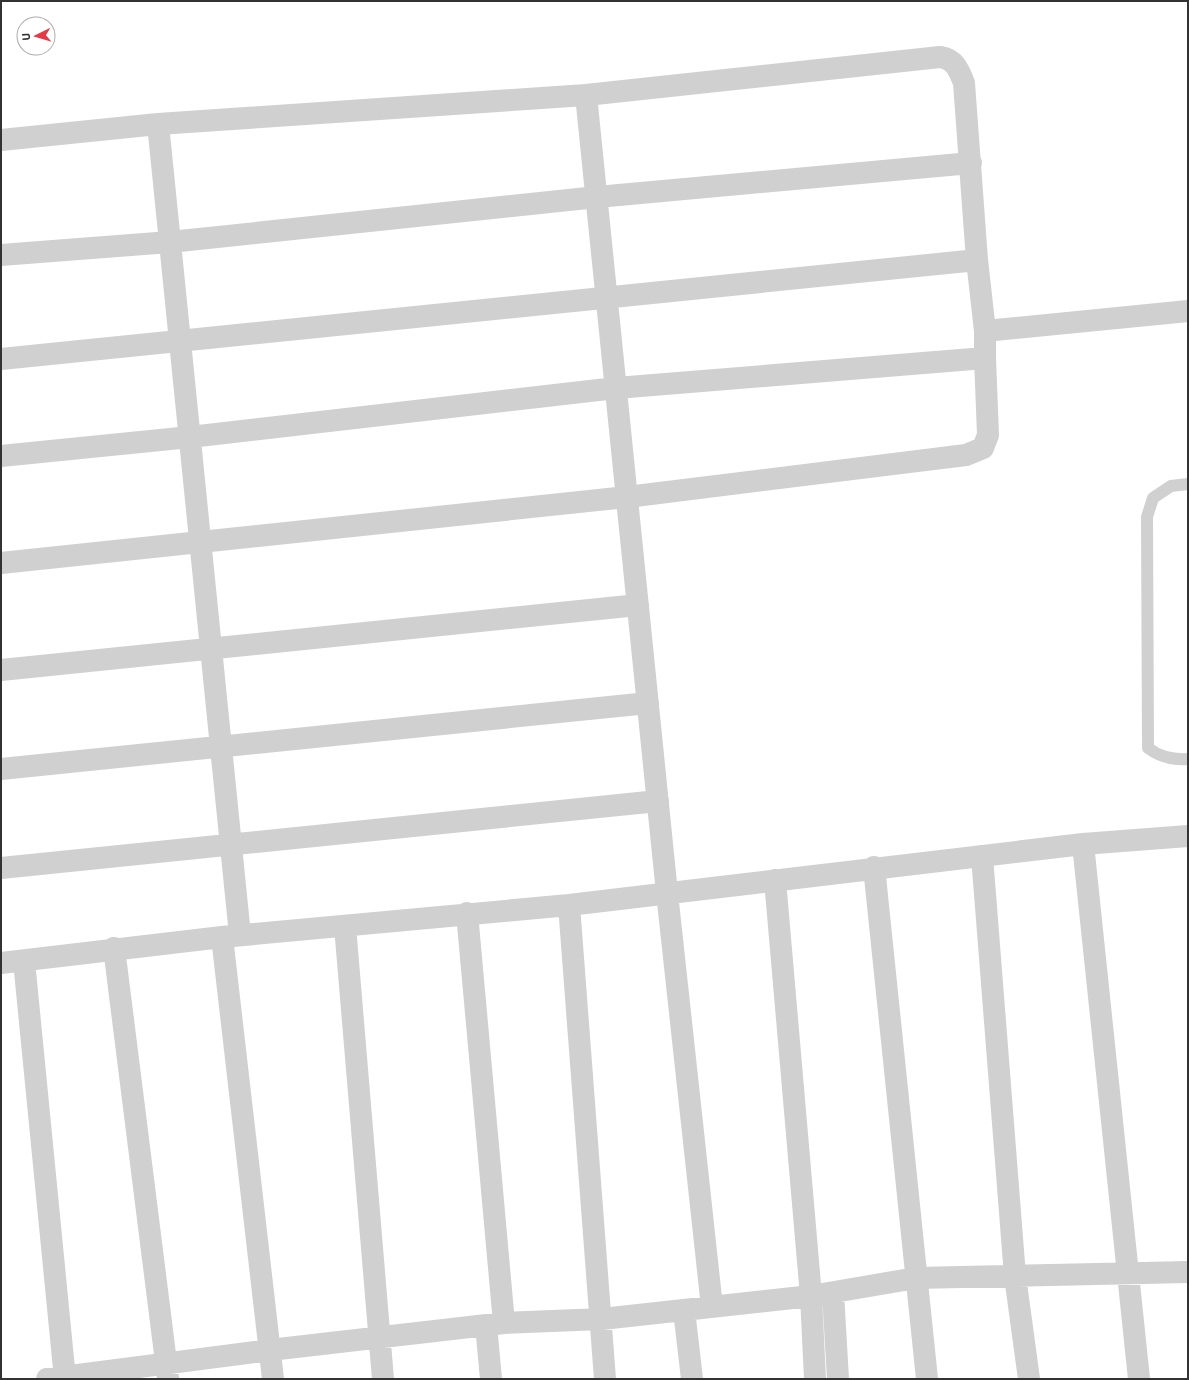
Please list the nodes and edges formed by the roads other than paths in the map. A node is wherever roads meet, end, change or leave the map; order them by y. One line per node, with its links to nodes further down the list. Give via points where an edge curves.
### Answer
1 (586, 94): 2 (street); 4 (street, via 948,58 960,71 964,83); 5 (street)
2 (158, 124): 3 (street); 6 (street)
3 (1, 140)
4 (971, 163): 5 (street); 8 (street)
5 (597, 197): 6 (street); 9 (street)
6 (170, 242): 7 (street); 12 (street)
7 (1, 255)
8 (976, 260): 9 (street); 11 (street)
9 (607, 298): 12 (street); 15 (street)
10 (1188, 311): 11 (street)
11 (986, 331): 13 (street)
12 (180, 341): 14 (street); 16 (street)
13 (985, 358): 15 (street); 19 (street, via 988,435 983,448 966,456)
14 (1, 359)
15 (616, 388): 16 (street); 19 (street)
16 (190, 437): 17 (street); 20 (street)
17 (1, 456)
18 (1188, 484): 27 (lane, via 1171,486 1153,498 1147,517 1147,533 1148,748 1176,760)
19 (627, 497): 20 (street); 22 (street)
20 (201, 543): 21 (street); 23 (street)
21 (1, 563)
22 (638, 605): 23 (street); 25 (street)
23 (211, 649): 24 (street); 26 (street)
24 (1, 670)
25 (648, 703): 26 (street); 29 (street)
26 (221, 746): 28 (street); 31 (street)
27 (1188, 759)
28 (1, 769)
29 (658, 801): 31 (street); 37 (street)
30 (1188, 836): 32 (street)
31 (231, 844): 35 (street); 41 (street)
32 (1083, 844): 33 (street); 46 (street)
33 (982, 856): 34 (street); 47 (street)
34 (874, 867): 36 (street); 48 (street)
35 (1, 868)
36 (775, 880): 37 (street); 50 (street)
37 (667, 893): 38 (street); 51 (street)
38 (569, 905): 39 (street); 53 (street)
39 (467, 913): 40 (street); 54 (street)
40 (345, 926): 41 (street); 55 (street)
41 (231, 936): 42 (street); 56 (street)
42 (114, 948): 43 (street); 57 (street)
43 (24, 961): 44 (street); 58 (street)
44 (1, 963)
45 (1188, 1272): 46 (street)
46 (1129, 1274): 47 (street); 68 (street)
47 (1015, 1276): 48 (street); 67 (street)
48 (916, 1278): 49 (street); 66 (street)
49 (832, 1293): 50 (street); 65 (street)
50 (810, 1296): 51 (street); 64 (street)
51 (712, 1307): 52 (street)
52 (684, 1310): 53 (street); 63 (street)
53 (602, 1319): 54 (street); 62 (street)
54 (495, 1324): 55 (street); 61 (street)
55 (378, 1338): 56 (street); 60 (street)
56 (270, 1350): 57 (street); 59 (street)
57 (167, 1371): 58 (street)
58 (59, 1378)
59 (273, 1379)
60 (383, 1379)
61 (491, 1379)
62 (606, 1379)
63 (692, 1379)
64 (815, 1379)
65 (838, 1379)
66 (927, 1379)
67 (1029, 1379)
68 (1139, 1379)

